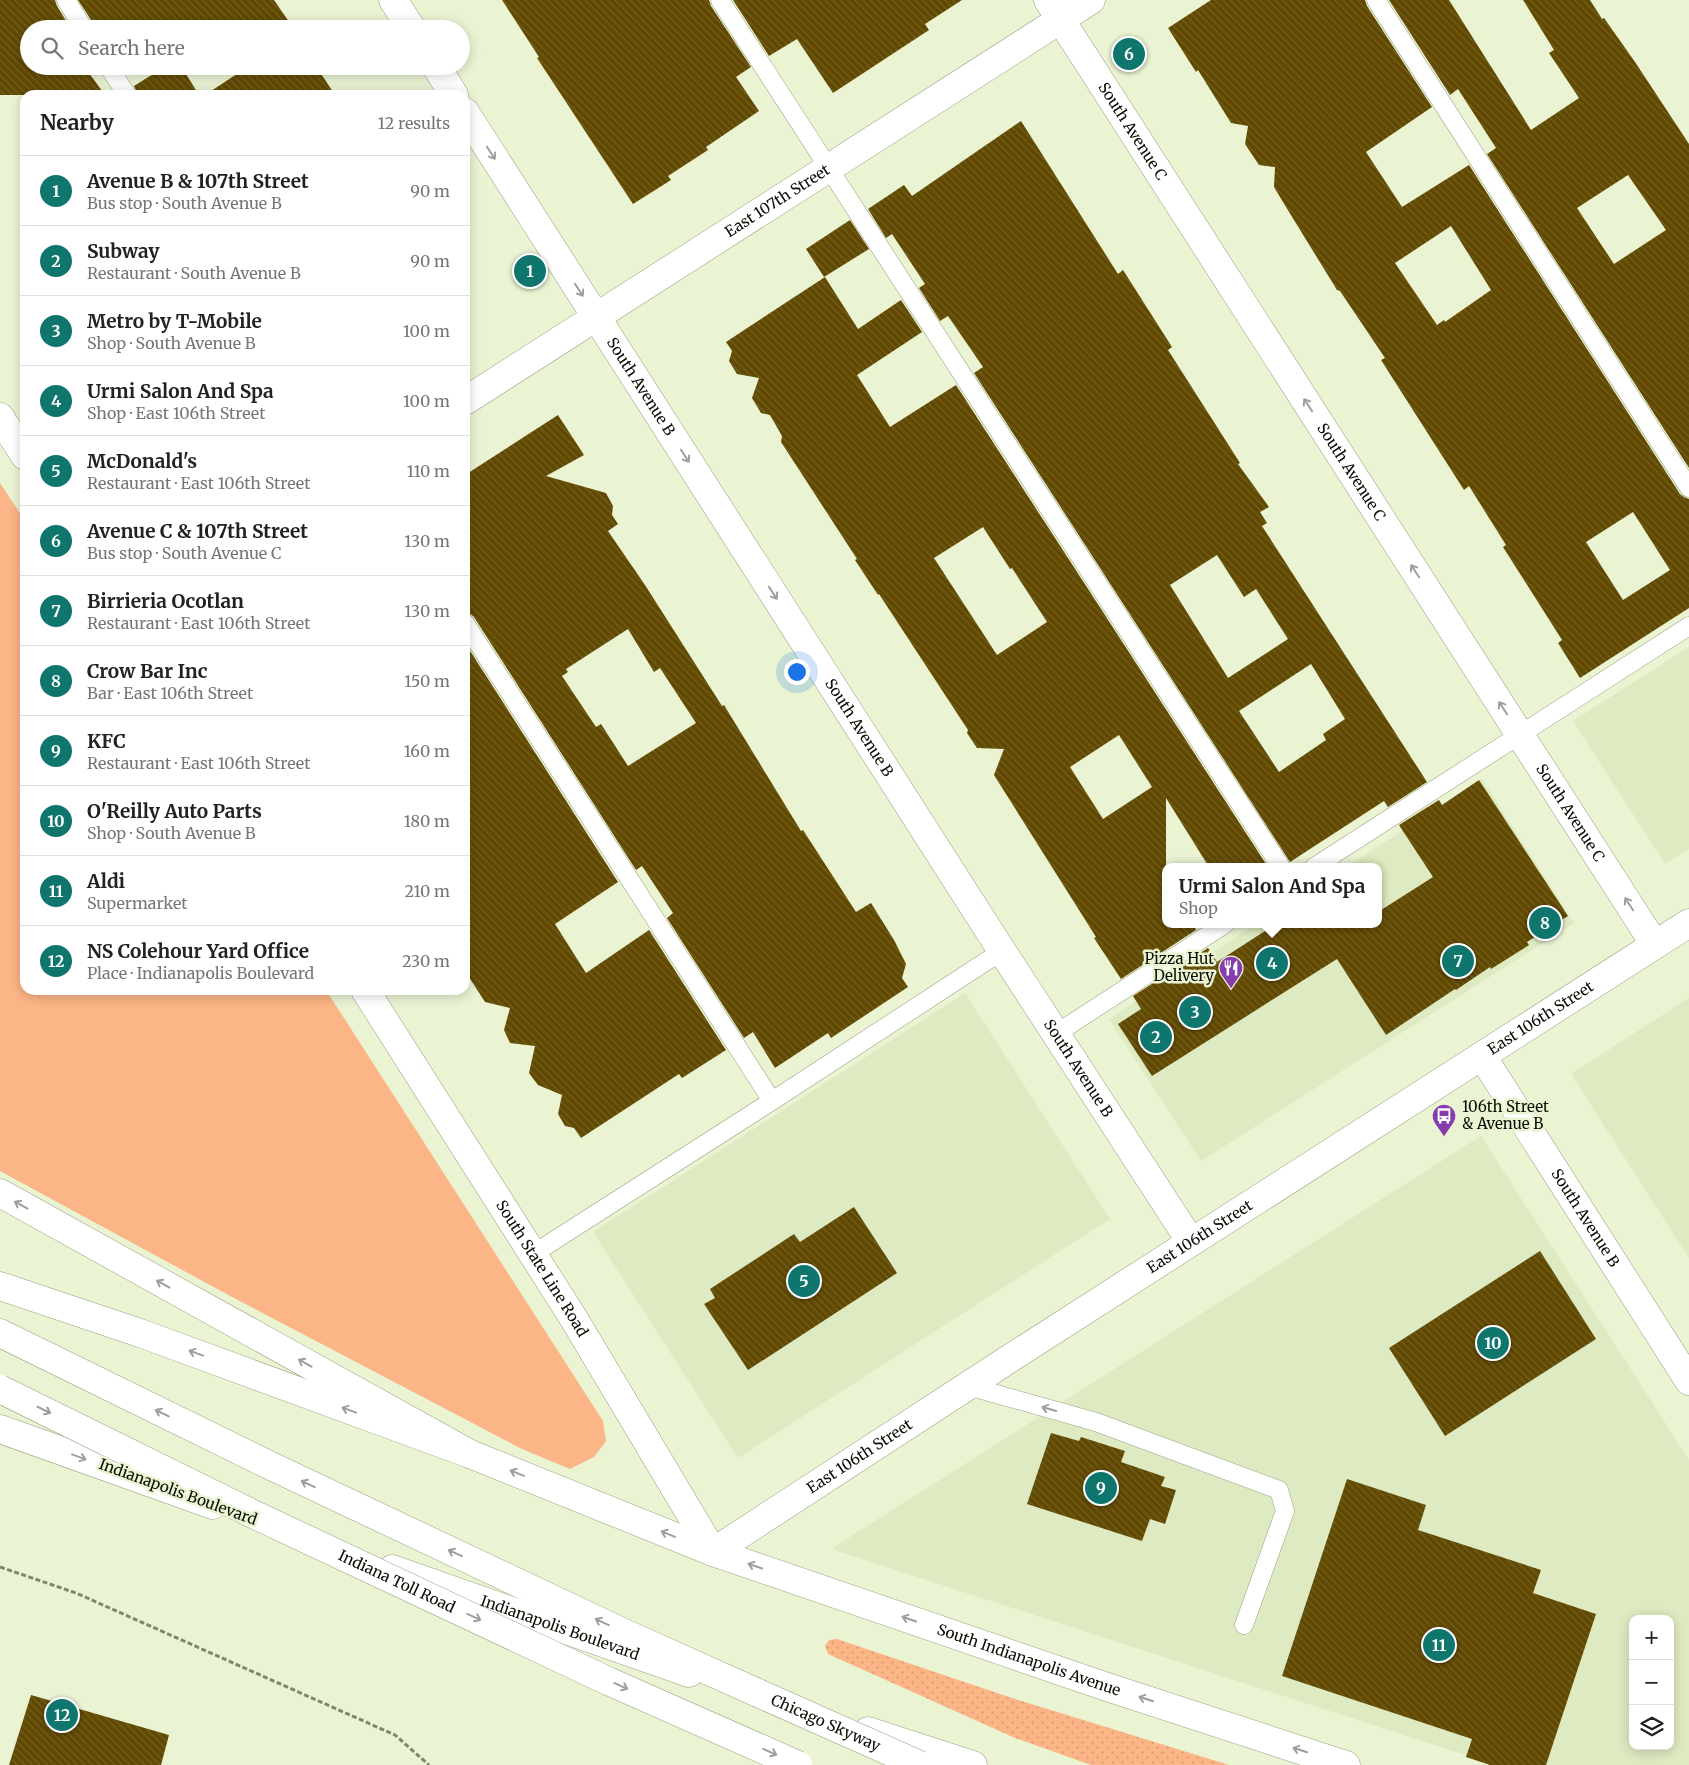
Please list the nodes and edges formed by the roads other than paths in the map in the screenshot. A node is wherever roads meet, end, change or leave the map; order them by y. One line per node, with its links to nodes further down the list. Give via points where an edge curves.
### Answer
1 (66, 0): 7 (lane)
2 (393, 0): 8 (main road)
3 (720, 0): 14 (lane)
4 (1091, 0): 6 (main road, East 107th Street)
5 (1376, 0): 19 (lane)
6 (1055, 10): 14 (main road, East 107th Street); 22 (main road, South Avenue C, one-way to 6)
7 (78, 20)
8 (406, 20)
9 (114, 75): 11 (lane)
10 (442, 75): 12 (main road)
11 (124, 90)
12 (451, 90)
13 (470, 120): 15 (main road, South Avenue B, one-way to 15)
14 (828, 169): 15 (main road, East 107th Street); 23 (lane)
15 (596, 317): 16 (main road, East 107th Street); 28 (main road, South Avenue B, one-way to 28)
16 (470, 398)
17 (0, 417): 18 (main road)
18 (20, 448)
19 (1689, 488)
20 (1689, 626): 22 (lane)
21 (470, 631): 32 (lane)
22 (1520, 735): 24 (lane); 27 (main road, South Avenue C, one-way to 22)
23 (1278, 863)
24 (1320, 863)
25 (1689, 923): 27 (main road, East 106th Street)
26 (1219, 928): 30 (lane)
27 (1655, 945): 31 (main road, East 106th Street)
28 (1002, 951): 30 (main road, South Avenue B); 32 (lane)
29 (368, 995): 35 (main road, South State Line Road)
30 (1057, 1033): 34 (main road, South Avenue B)
31 (1482, 1056): 34 (main road, East 106th Street); 38 (main road, South Avenue B)
32 (772, 1102): 35 (lane)
33 (0, 1193): 42 (main road, one-way to 33)
34 (1190, 1242): 39 (main road, East 106th Street)
35 (532, 1254): 43 (main road, South State Line Road)
36 (0, 1286): 42 (main road, one-way to 36, via 140,1333)
37 (0, 1333): 46 (main road, Chicago Skyway, one-way to 37, bridge, via 622,1632)
38 (1689, 1381)
39 (968, 1386): 43 (main road, East 106th Street); 44 (lane, one-way to 39, via 1285,1511 1278,1490 1096,1422)
40 (0, 1389): 45 (main road, Indiana Toll Road, one-way to 45, bridge, via 262,1518 608,1681)
41 (0, 1429): 47 (main road, Indianapolis Boulevard, one-way to 47, via 665,1666)
42 (470, 1454): 43 (main road, one-way to 42)
43 (713, 1552): 48 (main road, South Indianapolis Avenue, one-way to 43)
44 (1244, 1625)
45 (798, 1765)
46 (920, 1765)
47 (973, 1765)
48 (1346, 1765)

